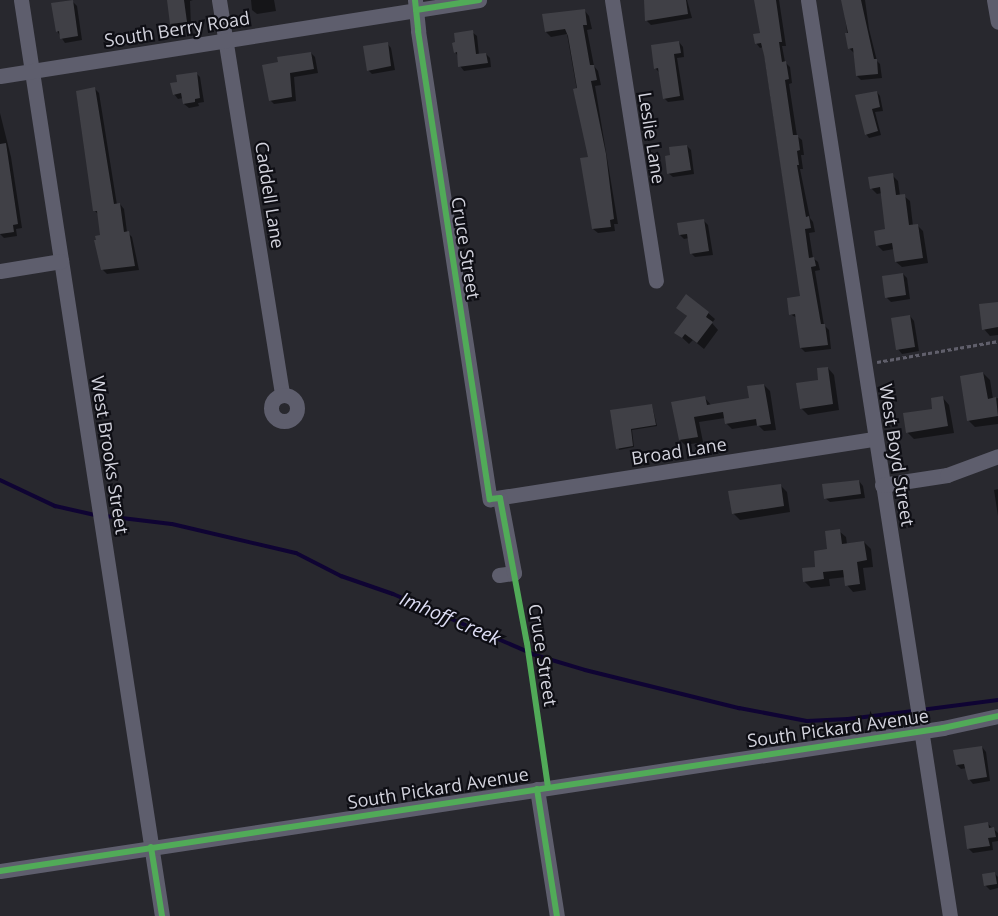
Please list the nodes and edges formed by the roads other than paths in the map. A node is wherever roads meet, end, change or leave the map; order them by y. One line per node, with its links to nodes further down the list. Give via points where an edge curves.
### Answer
1 (21, 0): 10 (street, West Brooks Street)
2 (219, 0): 9 (street, Caddell Lane)
3 (478, 0): 7 (street, South Berry Road)
4 (612, 0): 14 (street, Leslie Lane)
5 (808, 0): 16 (street, West Boyd Street)
6 (994, 0): 8 (street)
7 (415, 5): 9 (street, South Berry Road); 19 (street, Cruce Street)
8 (998, 22)
9 (225, 39): 10 (street, South Berry Road); 15 (street, Caddell Lane)
10 (32, 71): 11 (street, South Berry Road); 12 (street, West Brooks Street)
11 (0, 76)
12 (61, 261): 13 (street); 24 (street, West Brooks Street)
13 (0, 271)
14 (656, 282)
15 (282, 395)
16 (875, 439): 18 (street, West Boyd Street); 19 (street, Broad Lane)
17 (998, 456): 18 (street, via 947,475)
18 (882, 485): 22 (street, West Boyd Street)
19 (495, 499): 20 (street, Cruce Street)
20 (506, 574)
21 (998, 716): 22 (street, South Pickard Avenue)
22 (920, 727): 23 (street, South Pickard Avenue); 28 (street, West Boyd Street)
23 (542, 788): 24 (street, South Pickard Avenue); 27 (street)
24 (151, 847): 25 (street, South Pickard Avenue); 26 (street, West Brooks Street)
25 (0, 870)
26 (162, 916)
27 (557, 916)
28 (950, 916)

